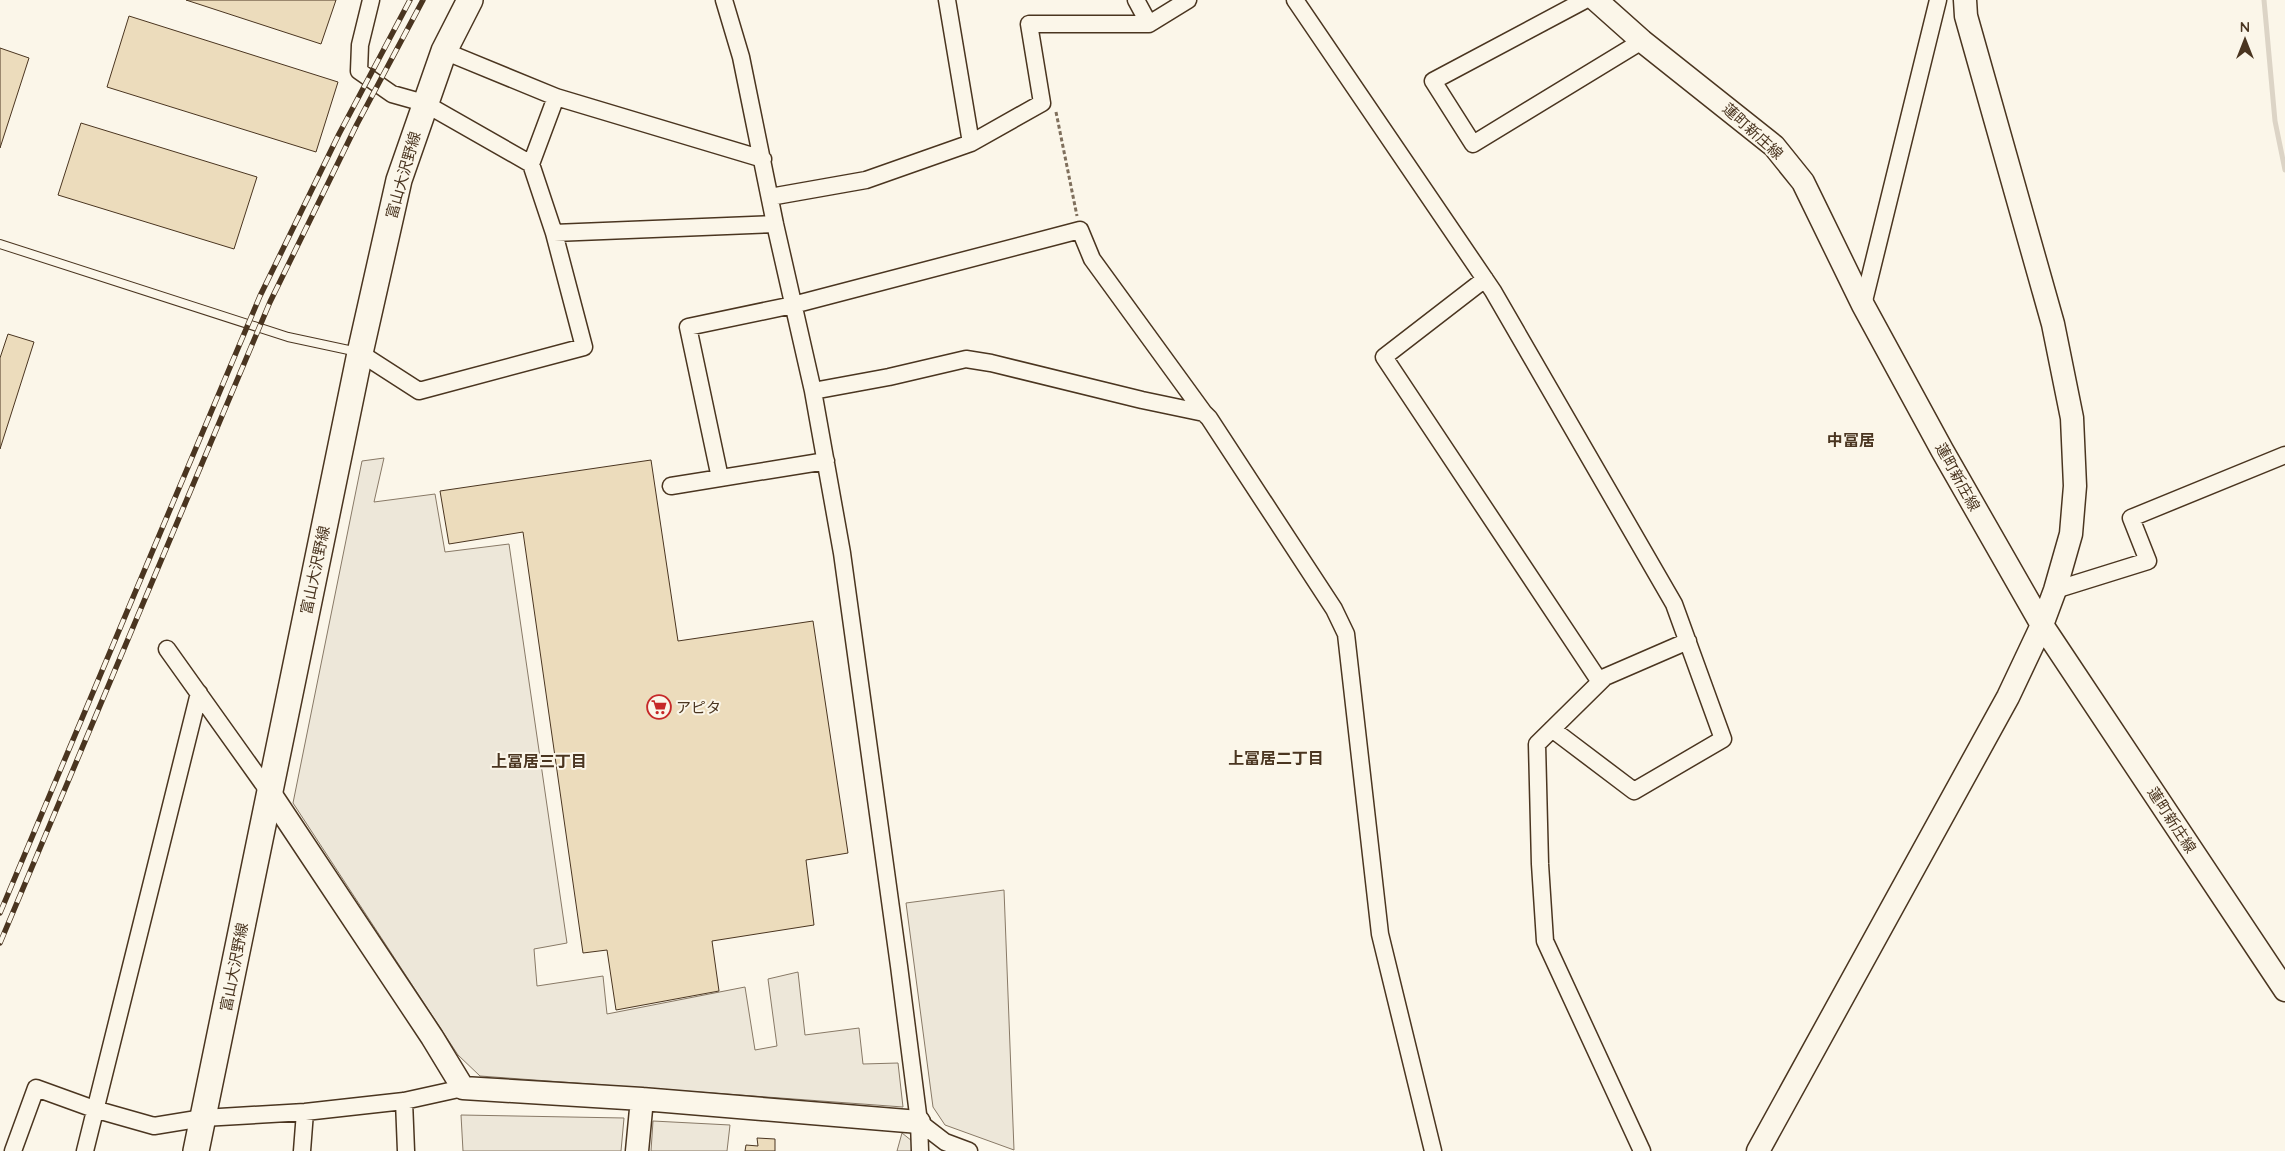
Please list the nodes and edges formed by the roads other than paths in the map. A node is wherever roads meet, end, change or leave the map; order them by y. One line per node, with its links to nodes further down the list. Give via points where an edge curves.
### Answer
1 (371, 0): 16 (street, via 360,45 359,70 392,94)
2 (470, 0): 14 (main road, 富山大沢野線)
3 (724, 0): 18 (street, via 741,57)
4 (947, 0): 17 (street)
5 (1136, 0): 12 (street)
6 (1188, 0): 12 (street)
7 (1294, 0): 24 (street)
8 (1585, 0): 13 (street, via 1433,81 1473,144)
9 (1596, 0): 13 (street, 蓮町新庄線)
10 (1938, 0): 26 (street)
11 (1964, 0): 34 (street, via 2053,324 2072,418 2075,486 2072,524)
12 (1149, 24): 17 (street, via 1030,24 1042,103)
13 (1642, 41): 26 (street, 蓮町新庄線, via 1774,146 1803,182)
14 (444, 51): 15 (street); 16 (main road, 富山大沢野線)
15 (556, 97): 18 (street); 19 (street)
16 (424, 103): 19 (street); 27 (main road, 富山大沢野線, via 399,180)
17 (971, 143): 20 (street, via 866,180)
18 (763, 159): 20 (street)
19 (532, 164): 22 (street)
20 (770, 197): 21 (street)
21 (775, 224): 22 (street); 25 (street)
22 (554, 233): 27 (street, via 584,347 419,391)
23 (0, 244): 27 (lane, via 288,337)
24 (1485, 279): 36 (street, via 1674,604); 38 (street, via 1384,357)
25 (793, 304): 28 (street); 29 (street, via 1080,230 1092,259); 32 (street, via 688,327)
26 (1863, 304): 35 (street, 蓮町新庄線)
27 (360, 353): 41 (main road, 富山大沢野線)
28 (813, 391): 29 (street, via 889,378 966,359); 31 (street)
29 (1204, 413): 58 (street, via 1334,609 1346,634 1380,934)
30 (2285, 455): 34 (street, via 2131,518 2148,561)
31 (826, 461): 32 (street); 49 (street, via 842,553)
32 (720, 478): 33 (street)
33 (672, 486)
34 (2055, 590): 35 (street)
35 (2042, 625): 42 (street, 蓮町新庄線); 60 (street, via 2008,697)
36 (1688, 642): 38 (street); 40 (street, via 1723,739 1634,791)
37 (167, 649): 39 (street)
38 (1600, 682): 40 (street)
39 (199, 693): 41 (street); 46 (street)
40 (1552, 729): 59 (street, via 1537,744 1545,940)
41 (269, 792): 43 (street, via 432,1036); 48 (main road, 富山大沢野線)
42 (2285, 990)
43 (463, 1088): 44 (street); 45 (street)
44 (642, 1099): 49 (street); 55 (street)
45 (404, 1101): 47 (street); 54 (street)
46 (94, 1109): 48 (street, via 154,1126); 50 (street, via 36,1088); 51 (street)
47 (305, 1112): 48 (street); 53 (street)
48 (203, 1118): 52 (main road, 富山大沢野線)
49 (919, 1122): 56 (street); 57 (street, via 945,1142)
50 (13, 1151)
51 (85, 1151)
52 (196, 1151)
53 (302, 1151)
54 (406, 1151)
55 (637, 1151)
56 (920, 1151)
57 (969, 1151)
58 (1433, 1151)
59 (1642, 1151)
60 (1758, 1151)

